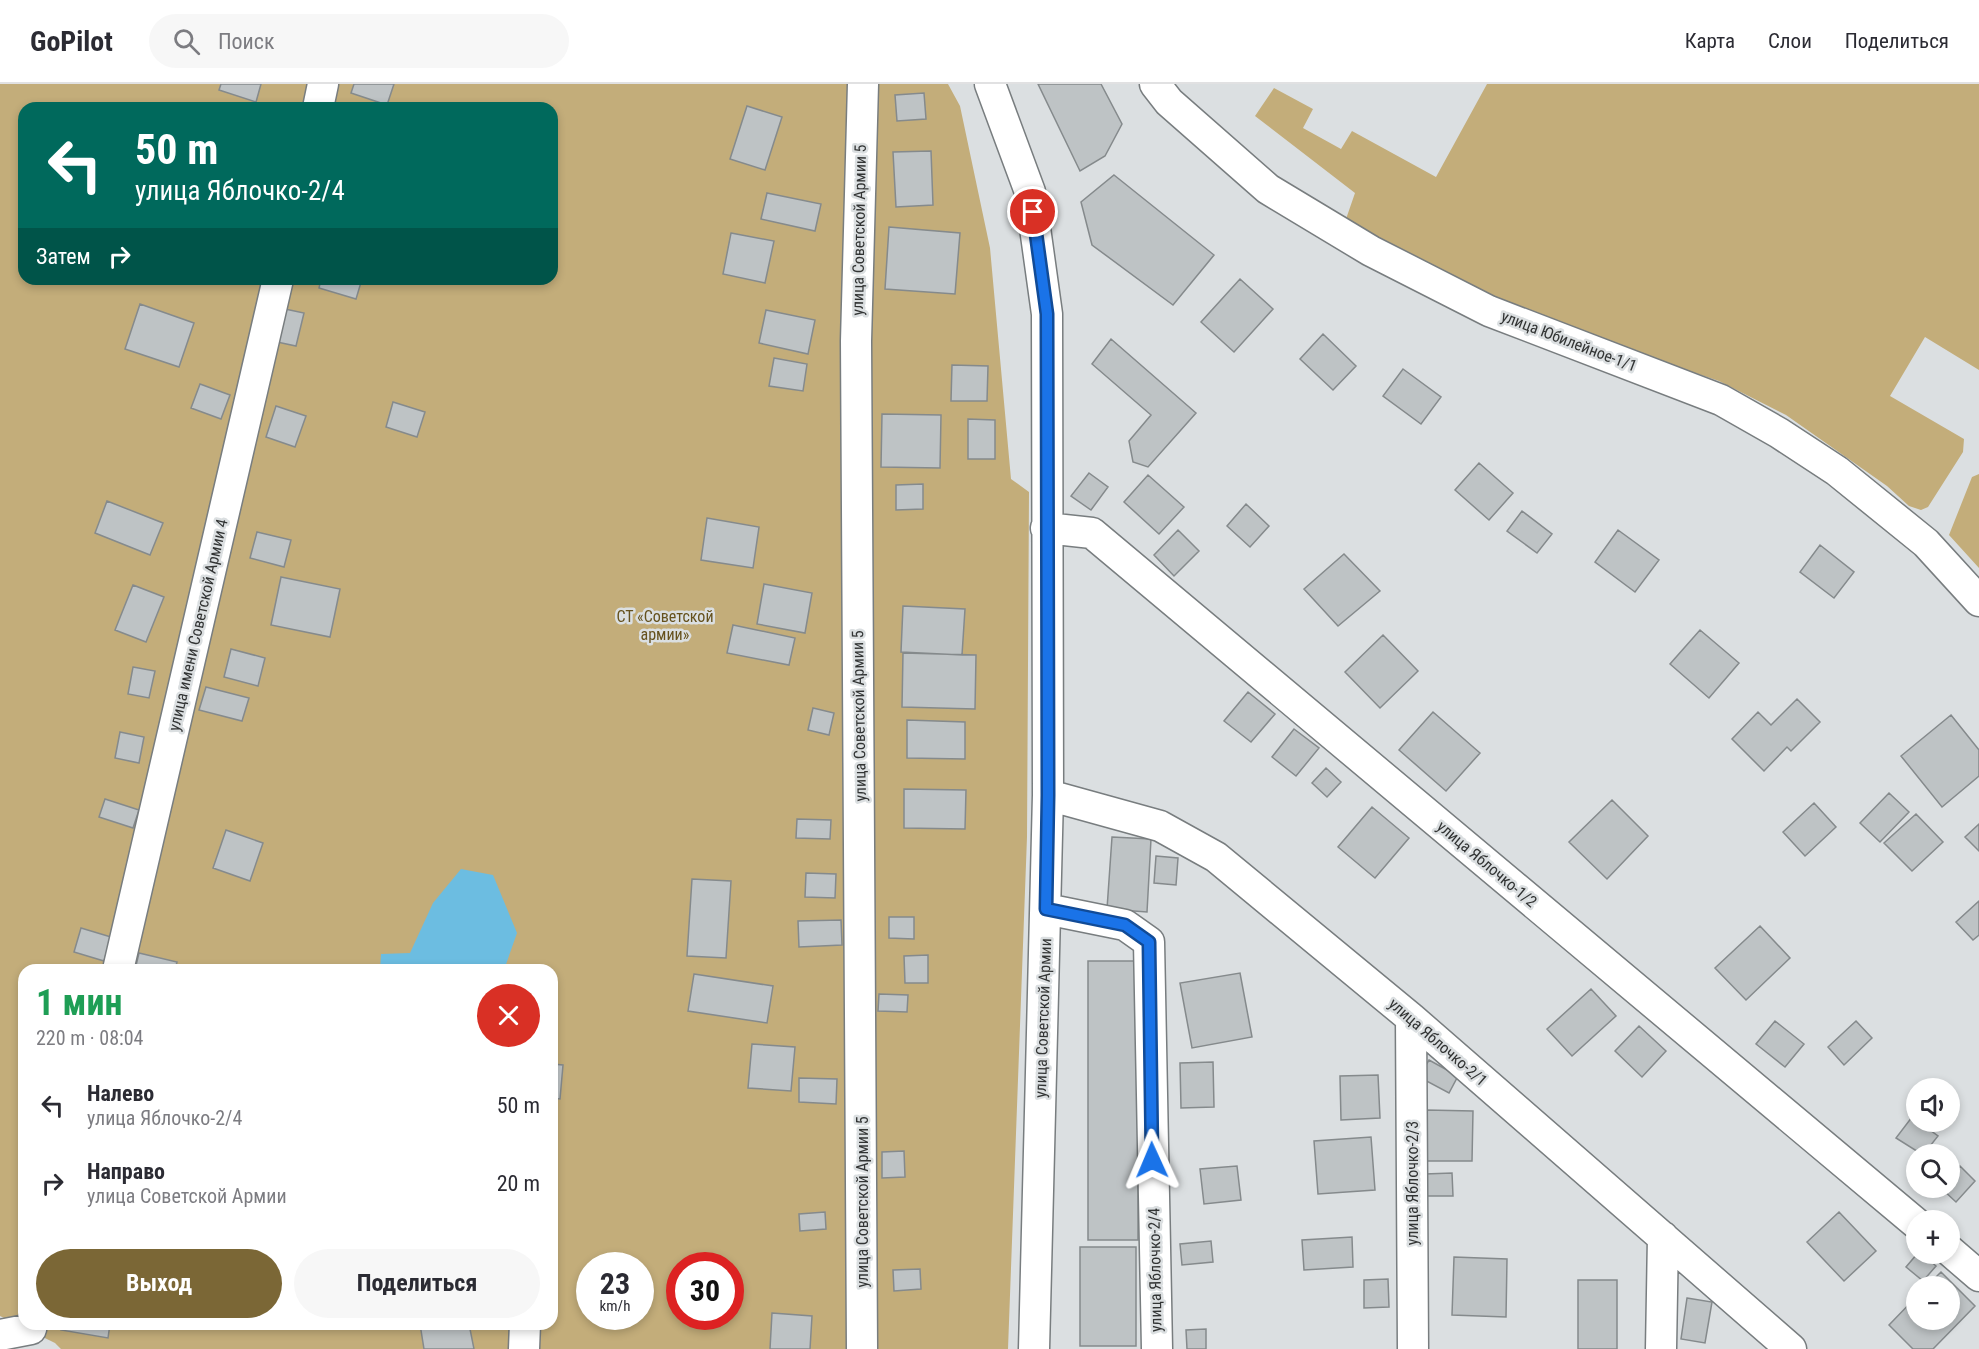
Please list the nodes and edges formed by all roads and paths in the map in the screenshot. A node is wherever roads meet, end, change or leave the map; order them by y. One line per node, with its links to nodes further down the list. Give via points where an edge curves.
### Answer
1 (323, 84): 5 (street)
2 (863, 84): 21 (street, улица Советской Армии 5, via 856,341)
3 (990, 84): 7 (street, улица Советской Армии, via 1030,192 1047,314)
4 (1155, 84): 8 (street, улица Юбилейное-1/1, via 1169,102 1268,189 1371,251 1489,311 1721,400 1779,433 1837,471 1926,543)
5 (319, 102)
6 (277, 285): 11 (street, улица имени Советской Армии 4)
7 (1046, 528): 9 (street, улица Советской Армии); 13 (street, улица Яблочко-1/2, via 1092,533)
8 (1979, 601)
9 (1048, 795): 10 (street, улица Советской Армии); 12 (street, улица Яблочко-2/1, via 1160,826 1216,857)
10 (1046, 909): 22 (street, улица Советской Армии); 23 (street, улица Яблочко-2/4, via 1125,925 1149,942)
11 (119, 964)
12 (1411, 1018): 14 (street, улица Яблочко-2/1); 24 (street, улица Яблочко-2/3)
13 (1906, 1215)
14 (1663, 1237): 25 (street); 26 (street, улица Яблочко-2/1)
15 (1960, 1260): 16 (street)
16 (1979, 1276)
17 (26, 1330): 19 (street)
18 (525, 1330): 20 (street)
19 (0, 1335)
20 (524, 1349)
21 (862, 1349)
22 (1034, 1349)
23 (1157, 1349)
24 (1413, 1349)
25 (1661, 1349)
26 (1791, 1349)

